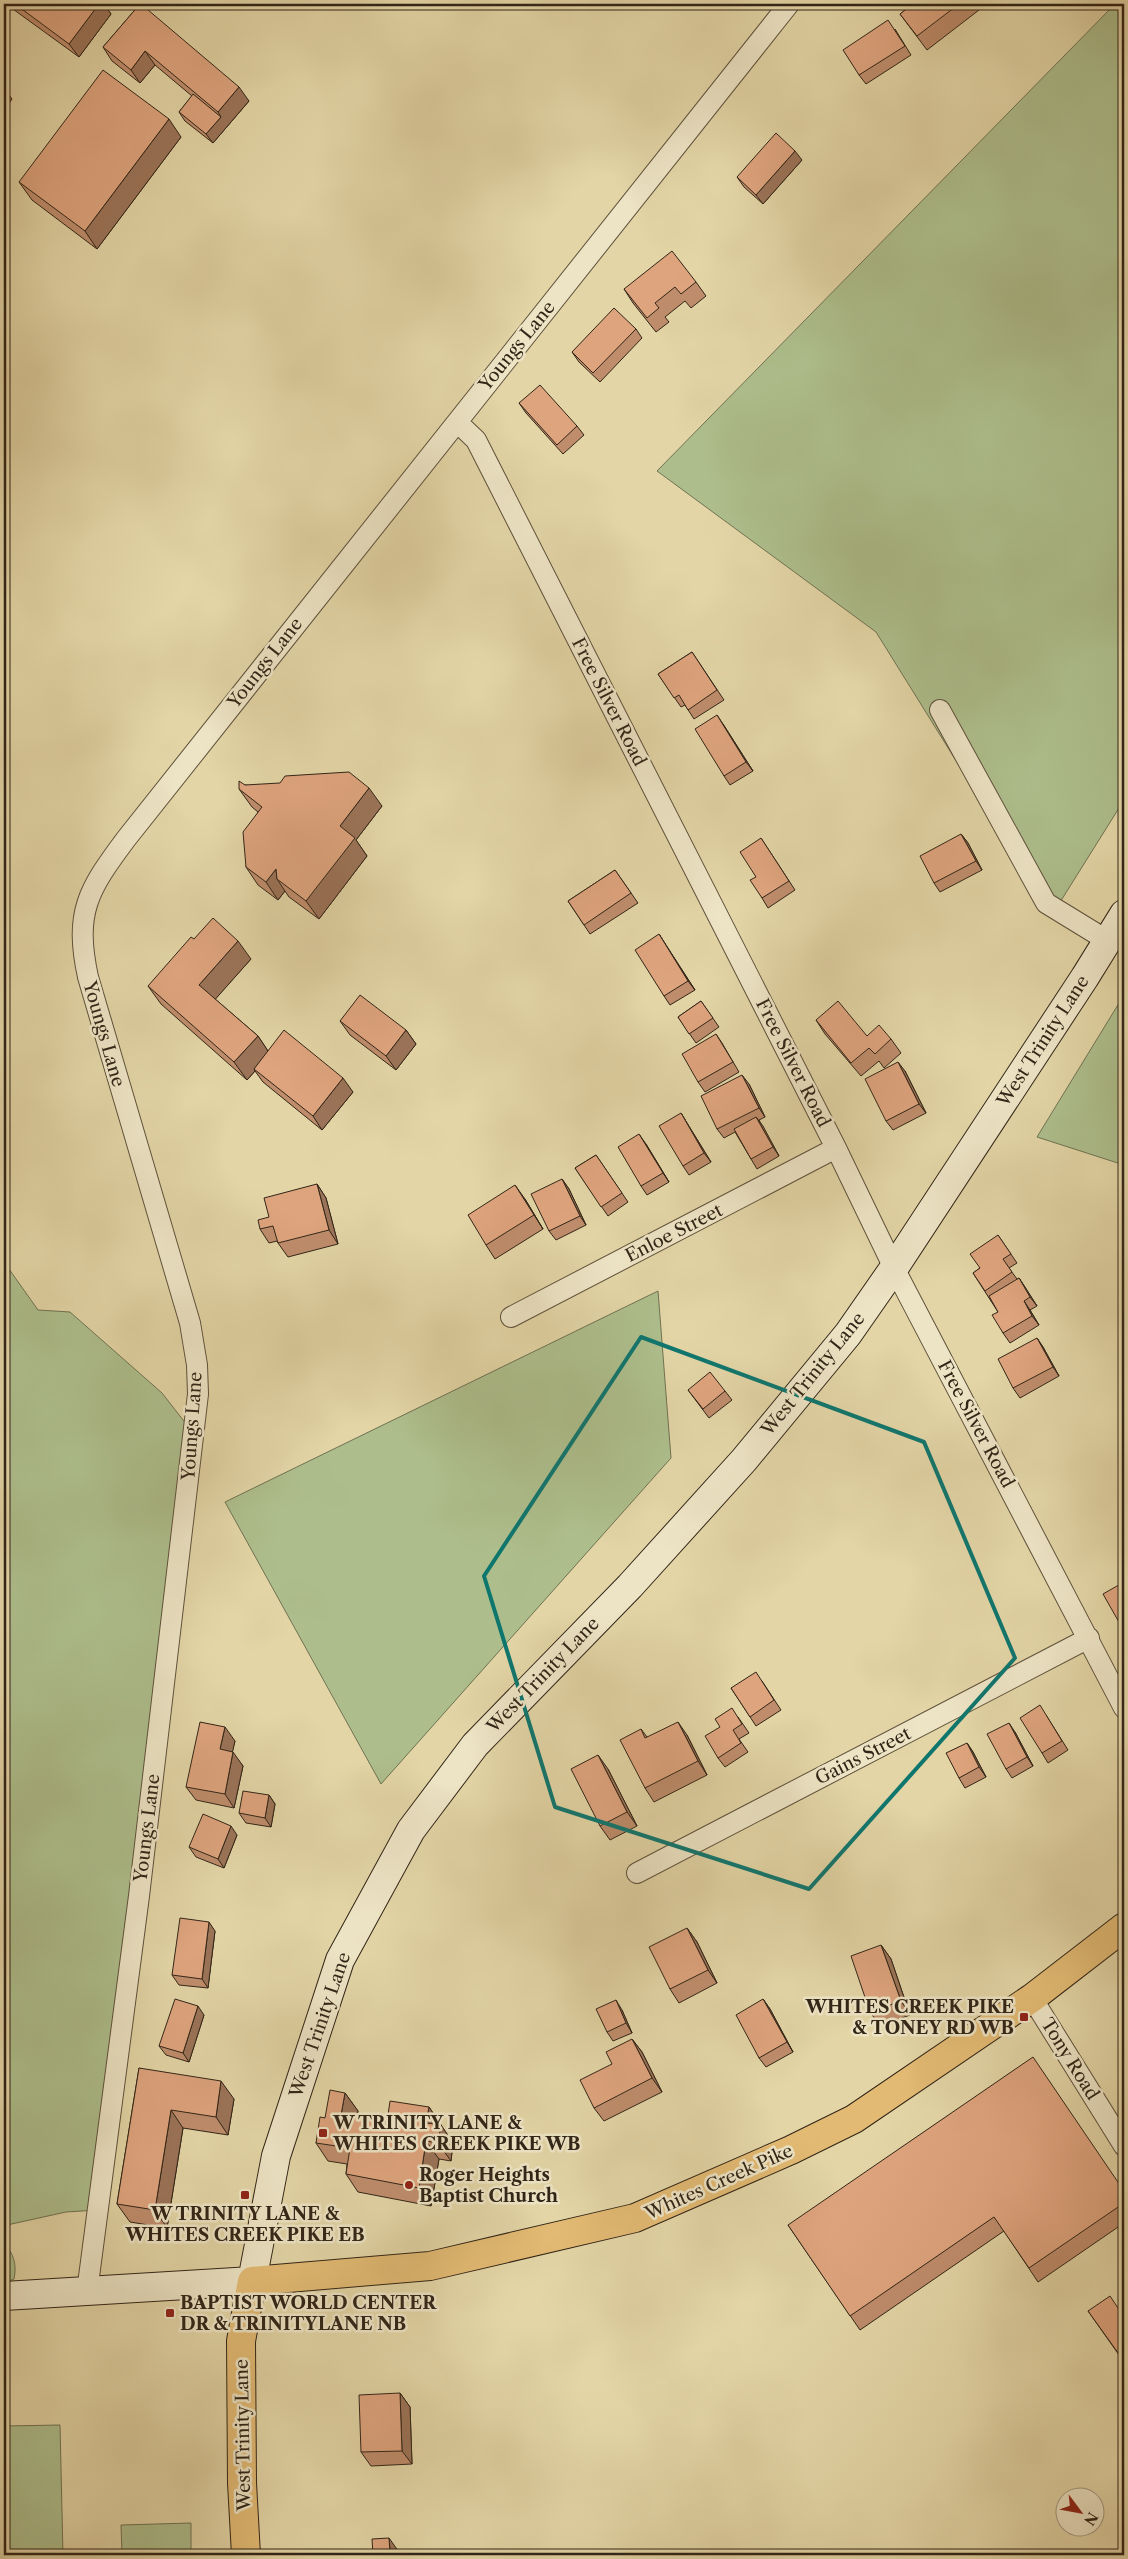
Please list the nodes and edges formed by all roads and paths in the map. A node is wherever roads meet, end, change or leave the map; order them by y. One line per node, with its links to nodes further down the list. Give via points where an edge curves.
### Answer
1 (789, 4): 2 (street, Youngs Lane)
2 (457, 422): 6 (street, Free Silver Road, via 476,440); 16 (street, Youngs Lane, via 126,839 99,876 87,901 82,924 82,949 88,977 190,1324 198,1394 140,1886)
3 (940, 710): 5 (street, via 1046,903)
4 (1124, 914): 5 (main road, West Trinity Lane)
5 (1108, 941): 7 (main road, West Trinity Lane)
6 (836, 1148): 7 (street, Free Silver Road); 8 (street, Enloe Street)
7 (894, 1268): 9 (street, Free Silver Road); 15 (main road, West Trinity Lane, via 848,1334 744,1460 630,1586 475,1746 412,1830 340,1960 276,2156)
8 (511, 1317)
9 (1090, 1638): 10 (street, Free Silver Road); 11 (street, Gains Street)
10 (1124, 1708)
11 (637, 1873)
12 (1124, 1927): 13 (main road, Whites Creek Pike)
13 (1032, 1998): 14 (street, Tony Road); 15 (main road, Whites Creek Pike, via 854,2120 635,2218 430,2266)
14 (1124, 2146)
15 (252, 2281): 16 (main road); 18 (main road, West Trinity Lane, via 241,2341)
16 (87, 2292): 17 (main road)
17 (4, 2296)
18 (246, 2555)

